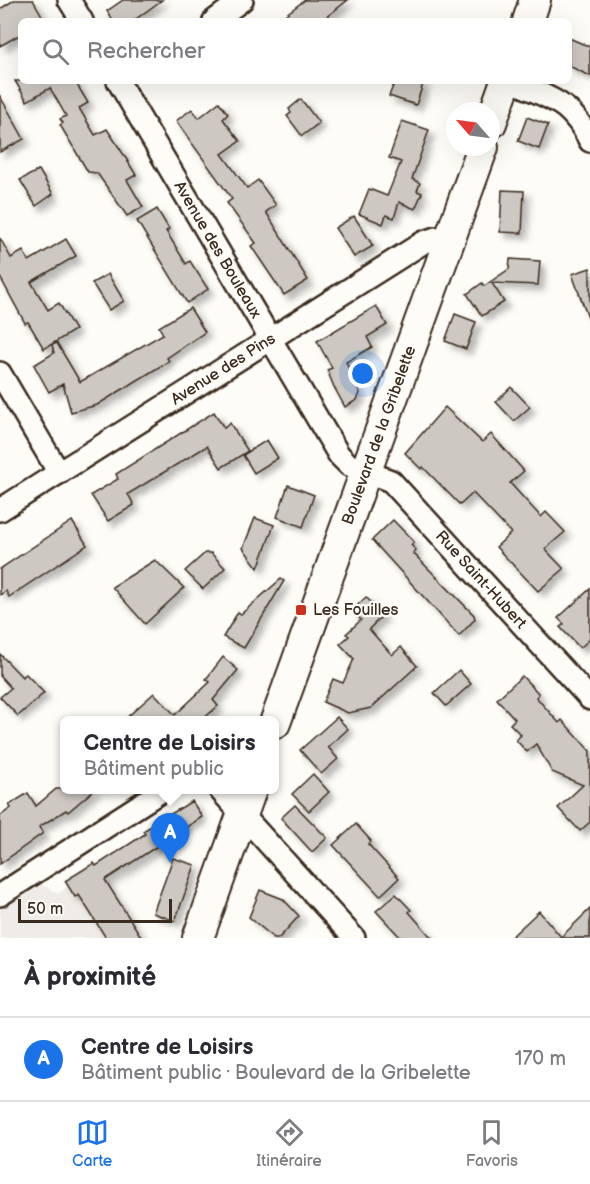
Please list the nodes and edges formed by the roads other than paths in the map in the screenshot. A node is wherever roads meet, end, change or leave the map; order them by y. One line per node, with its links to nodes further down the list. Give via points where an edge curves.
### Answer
1 (69, 0): 4 (street)
2 (242, 0): 5 (street)
3 (535, 0): 6 (main road)
4 (80, 18)
5 (218, 18)
6 (529, 18)
7 (125, 84): 14 (street, Avenue des Bouleaux)
8 (505, 84): 10 (main road)
9 (519, 84): 11 (street, via 567,106)
10 (498, 102)
11 (590, 141)
12 (480, 156): 13 (main road, Boulevard de la Gribelette)
13 (450, 238): 14 (street, Avenue des Pins, via 424,243); 16 (main road, Boulevard de la Gribelette)
14 (270, 338): 16 (street, Avenue des Bouleaux, via 339,455 349,465); 17 (street, Avenue des Pins)
15 (0, 373): 17 (street)
16 (365, 471): 19 (street, Rue Saint-Hubert, via 391,481); 20 (main road, Boulevard de la Gribelette)
17 (59, 473): 18 (street, Avenue des Pins)
18 (0, 510)
19 (590, 699)
20 (278, 716)
21 (155, 794): 24 (street)
22 (230, 794): 23 (street)
23 (246, 802): 25 (main road); 26 (street)
24 (0, 895)
25 (198, 938)
26 (354, 938)

